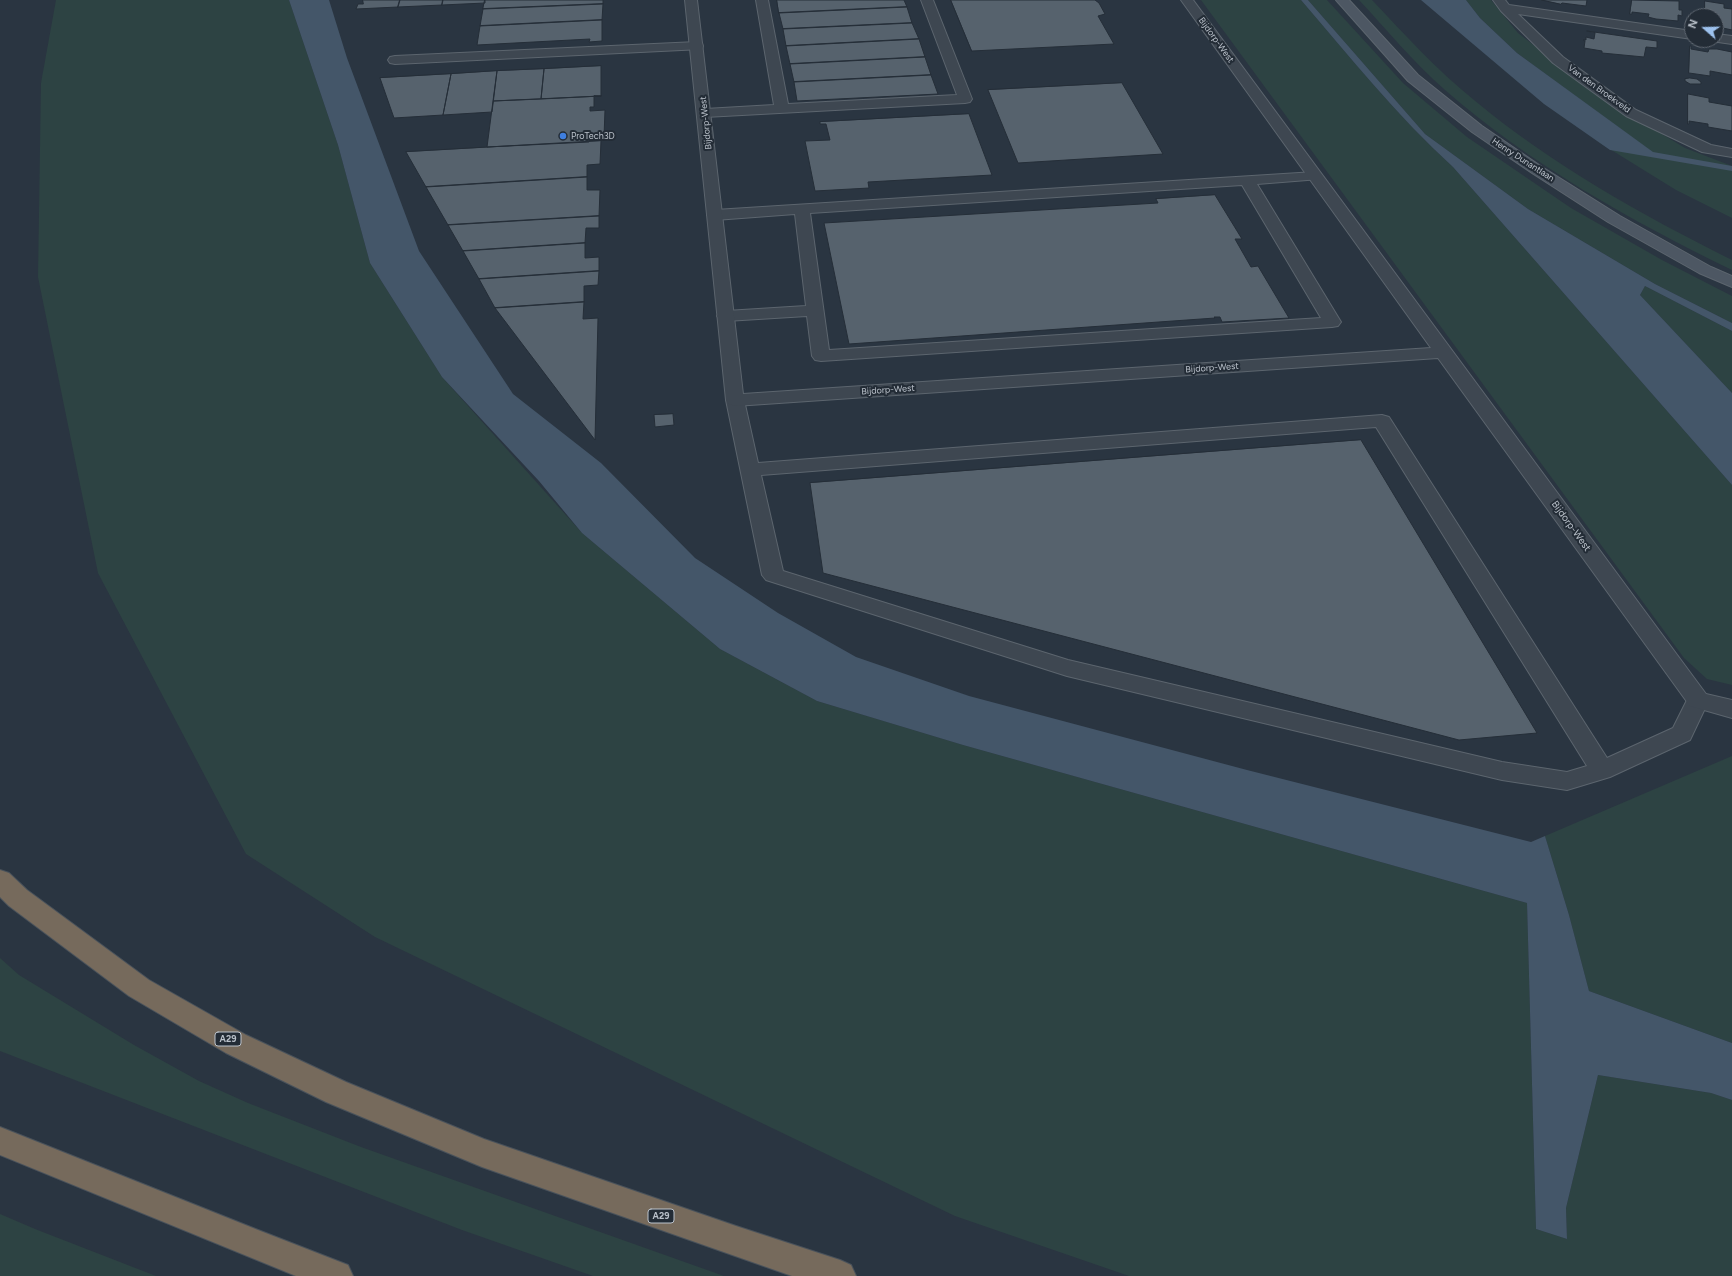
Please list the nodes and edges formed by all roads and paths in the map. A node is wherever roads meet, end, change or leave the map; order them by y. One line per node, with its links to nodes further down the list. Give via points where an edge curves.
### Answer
1 (691, 0): 8 (street, Bijdorp-West)
2 (762, 0): 10 (street)
3 (927, 0): 10 (street, via 965,99)
4 (1187, 0): 13 (street, Bijdorp-West)
5 (1342, 0): 17 (main road, Henry Dunantlaan, via 1413,78 1477,129 1614,219)
6 (1502, 4): 7 (street, Van den Broekveld); 12 (street, Van den Broekveld, via 1558,60 1631,113 1707,149)
7 (1684, 34)
8 (697, 46): 9 (street); 11 (street, Bijdorp-West)
9 (395, 60)
10 (782, 109): 11 (street)
11 (705, 113): 16 (street, Bijdorp-West)
12 (1732, 153)
13 (1315, 176): 14 (street); 20 (street, Bijdorp-West)
14 (1247, 181): 15 (street); 18 (street, via 1332,322 821,356)
15 (802, 210): 16 (street); 18 (street)
16 (716, 215): 19 (street, Bijdorp-West)
17 (1732, 282)
18 (815, 310): 19 (street)
19 (726, 316): 21 (street, Bijdorp-West)
20 (1443, 352): 21 (street, Bijdorp-West); 23 (street, Bijdorp-West)
21 (735, 400): 22 (street)
22 (750, 470): 25 (street, via 773,575 1067,668 1502,771 1567,781); 25 (street, via 1382,421)
23 (1698, 700): 24 (street); 25 (street, via 1682,734)
24 (1732, 709)
25 (1602, 770)
26 (0, 881): 29 (highway, A29, via 18,898 139,988 236,1044 336,1092 482,1153)
27 (0, 1141): 28 (highway)
28 (337, 1276)
29 (840, 1276)

